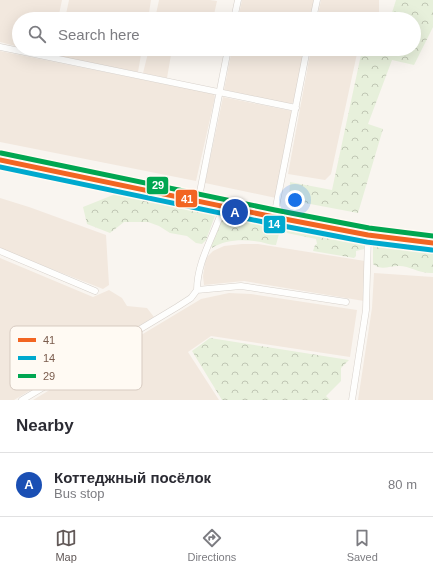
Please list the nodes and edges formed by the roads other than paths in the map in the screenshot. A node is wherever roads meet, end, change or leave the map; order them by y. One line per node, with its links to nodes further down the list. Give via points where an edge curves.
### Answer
1 (238, 0): 3 (street)
2 (317, 0): 4 (street)
3 (235, 12)
4 (314, 12)
5 (0, 46): 6 (street)
6 (12, 49)
7 (48, 56): 10 (street)
8 (227, 56): 10 (street)
9 (307, 56): 11 (street)
10 (219, 92): 11 (street); 13 (street)
11 (296, 108): 15 (street)
12 (0, 160): 13 (main road)
13 (198, 202): 14 (main road)
14 (224, 207): 15 (main road); 19 (street, via 201,263)
15 (274, 218): 16 (main road)
16 (368, 235): 17 (main road); 25 (street, via 366,310)
17 (433, 243)
18 (0, 251): 20 (street)
19 (197, 290): 21 (street, via 241,286); 22 (street, via 191,298)
20 (95, 291)
21 (346, 302)
22 (142, 328)
23 (39, 390): 24 (street)
24 (22, 400)
25 (352, 400)

